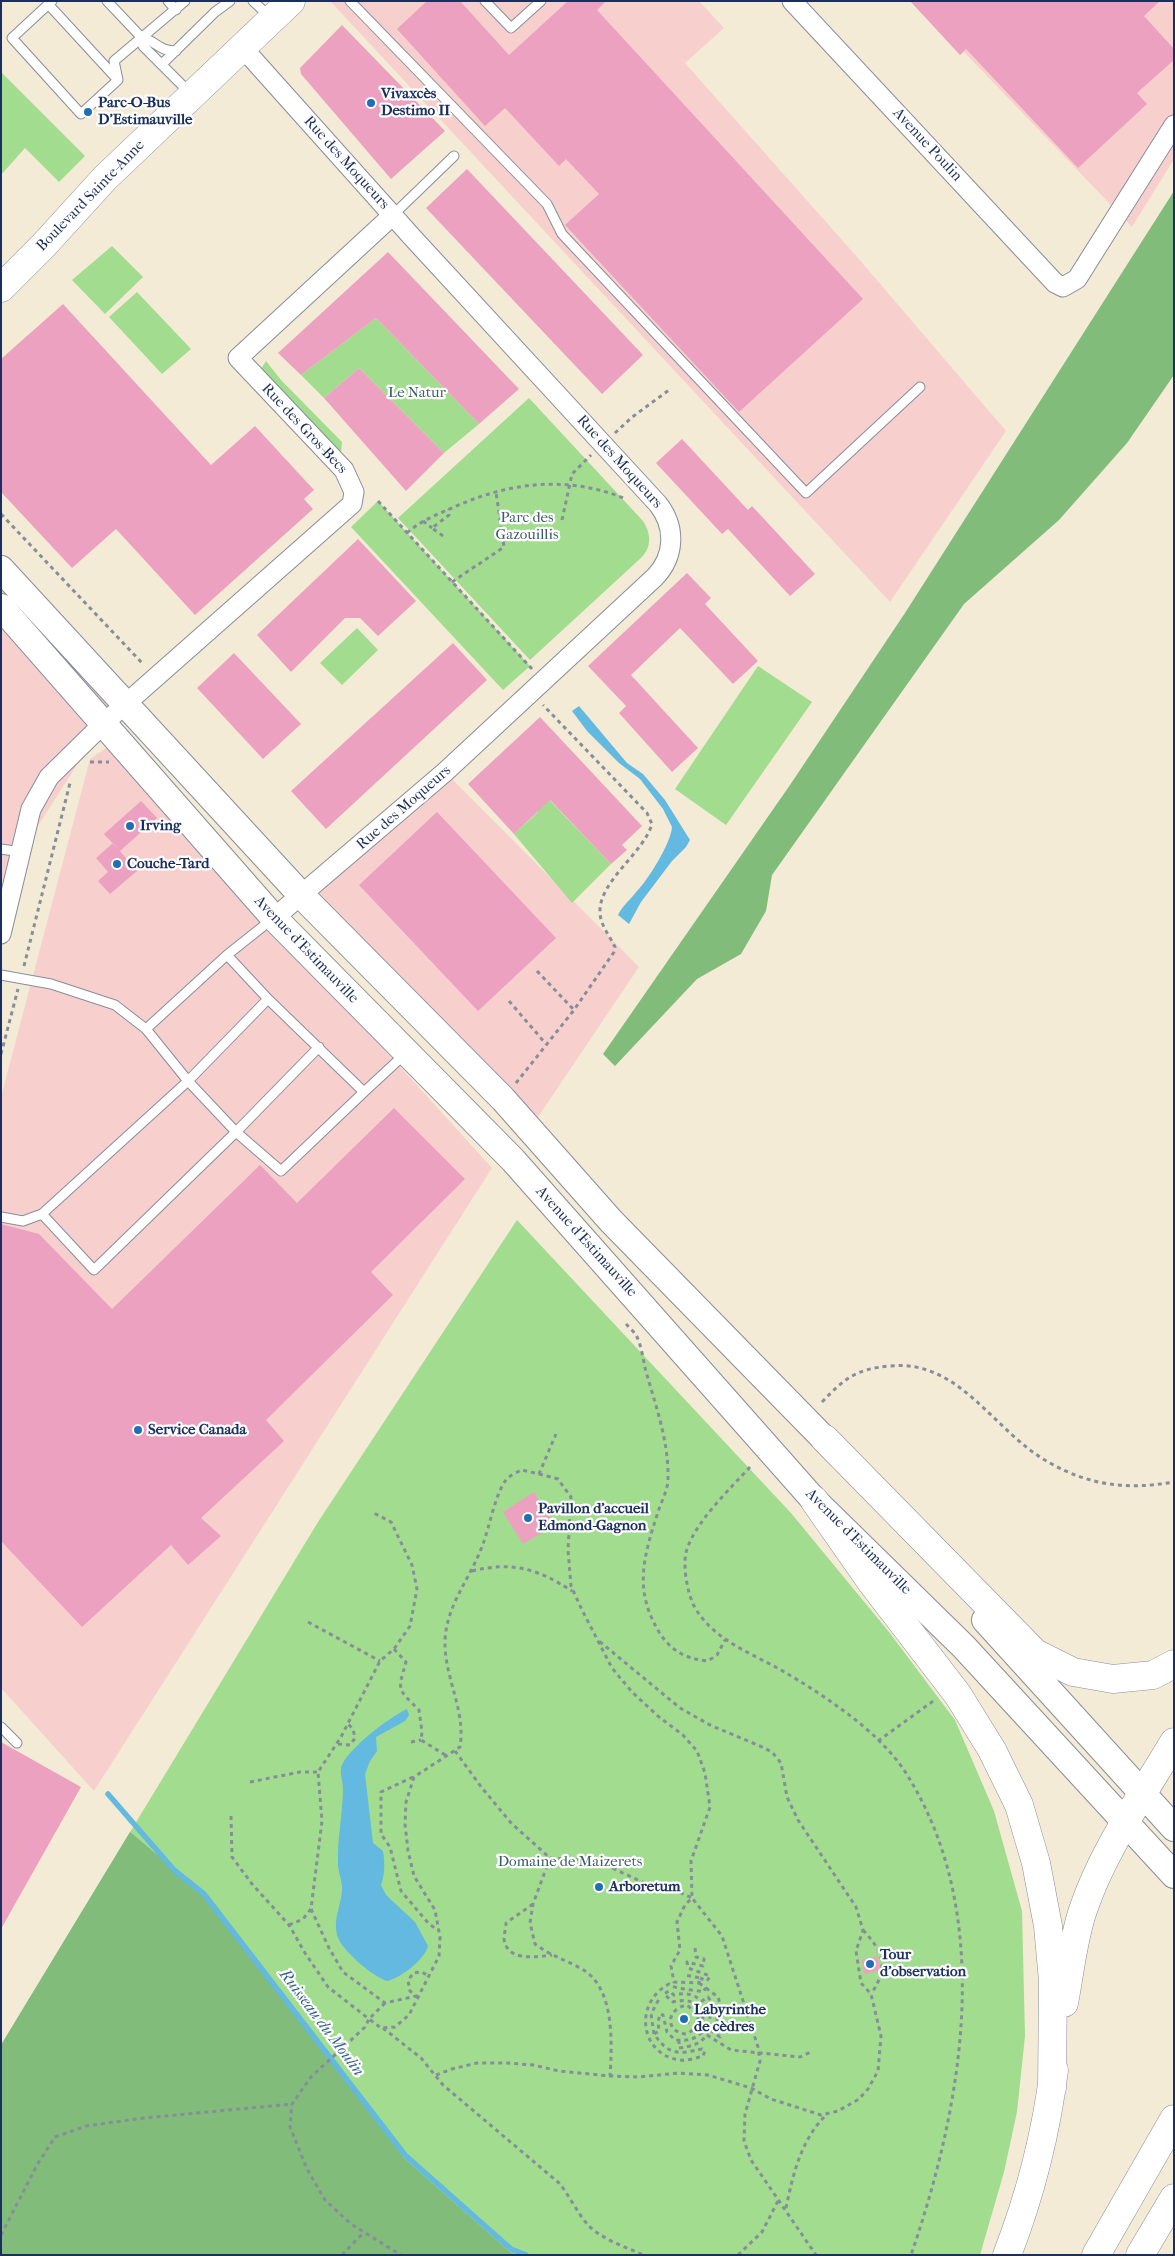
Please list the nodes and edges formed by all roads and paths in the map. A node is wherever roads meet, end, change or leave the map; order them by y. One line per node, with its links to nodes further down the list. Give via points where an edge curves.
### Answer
1 (107, 1): 12 (lane)
2 (168, 1): 11 (lane)
3 (185, 1): 11 (lane)
4 (230, 1): 14 (lane)
5 (350, 1): 22 (lane, via 547,204 562,234 806,493)
6 (485, 1): 7 (lane, via 511,28)
7 (541, 1)
8 (792, 1): 18 (street, Avenue Poulin, via 1055,283 1063,287 1077,279)
9 (50, 3): 16 (lane); 16 (lane, via 12,38 81,114)
10 (272, 7): 13 (main road, Boulevard Sainte-Anne)
11 (176, 10): 12 (lane)
12 (142, 38): 14 (lane, via 150,39 163,50); 15 (lane, via 143,46); 16 (lane, via 114,61)
13 (242, 47): 17 (main road, Boulevard Sainte-Anne); 20 (street, Rue des Moqueurs)
14 (176, 51): 15 (lane)
15 (162, 64): 17 (lane)
16 (118, 80)
17 (192, 95): 21 (main road, Boulevard Sainte-Anne, via 104,178 44,246)
18 (1174, 125)
19 (454, 156): 20 (lane)
20 (393, 215): 41 (street, Rue des Gros-Becs, via 238,358 344,470 354,492 352,504); 47 (street, Rue des Moqueurs, via 658,504 669,523 672,544 664,565 655,577 445,772)
21 (1, 288)
22 (920, 387)
23 (669, 390): 24 (path)
24 (615, 432)
25 (581, 464): 26 (path, via 572,474)
26 (569, 484): 27 (path); 28 (path); 32 (path)
27 (496, 492): 30 (path); 38 (path, via 504,548)
28 (626, 499)
29 (378, 502): 35 (path)
30 (449, 509): 33 (path); 34 (path, via 450,515)
31 (1, 514): 41 (path)
32 (562, 520)
33 (424, 522): 34 (path); 35 (path)
34 (432, 528): 36 (path)
35 (407, 533): 38 (path)
36 (443, 536)
37 (1, 569): 43 (main road)
38 (452, 582): 40 (path)
39 (1, 607): 44 (main road, Avenue d'Estimauville)
40 (532, 669)
41 (156, 678): 43 (street, Rue des Gros-Becs)
42 (542, 704): 55 (path, via 647,813 652,824 648,836 602,897 600,913 603,926 615,947 614,952)
43 (125, 705): 44 (street, Rue des Gros-Becs); 47 (main road)
44 (104, 723): 46 (street, Rue des Gros-Becs, via 49,777 30,809); 48 (main road, Avenue d'Estimauville)
45 (1, 848): 46 (lane)
46 (21, 852): 49 (street, Rue des Gros-Becs)
47 (302, 896): 48 (street, Rue des Moqueurs); 62 (main road)
48 (274, 918): 50 (lane); 59 (main road, Avenue d'Estimauville)
49 (1, 934)
50 (227, 955): 53 (lane); 56 (lane)
51 (537, 971): 55 (path)
52 (1, 975): 56 (lane, via 51,984 115,1005)
53 (268, 998): 58 (lane); 60 (lane)
54 (508, 1001): 57 (path)
55 (574, 1010): 57 (path)
56 (146, 1029): 60 (lane)
57 (546, 1044): 62 (path)
58 (319, 1047): 61 (lane); 63 (lane)
59 (406, 1052): 61 (lane); 73 (main road, Avenue d'Estimauville, via 513,1160)
60 (188, 1081): 63 (lane); 64 (lane)
61 (364, 1092): 63 (lane, via 281,1172)
62 (503, 1099): 69 (main road, via 611,1221)
63 (236, 1132): 64 (lane, via 94,1270)
64 (42, 1214): 65 (lane, via 23,1221)
65 (1, 1217)
66 (646, 1369): 78 (path, via 661,1424 668,1482 646,1548 643,1590 647,1607 666,1642 677,1653 693,1660 708,1661 717,1655)
67 (822, 1402): 72 (path, via 855,1373 870,1368 910,1365 946,1377 1025,1445 1070,1474 1114,1486 1148,1487)
68 (556, 1434): 71 (path)
69 (825, 1439): 82 (main road, via 1035,1653 1073,1672 1113,1679 1152,1675); 97 (main road)
70 (750, 1468): 78 (path, via 717,1503 686,1551 688,1588 693,1603 705,1623)
71 (539, 1474): 75 (path, via 522,1470 506,1480); 76 (path, via 558,1480 571,1497 568,1550)
72 (1174, 1482)
73 (814, 1500): 83 (main road, via 872,1583); 99 (main road, Avenue d'Estimauville, via 964,1647)
74 (372, 1512): 80 (path, via 391,1522 412,1565 417,1589 410,1626)
75 (472, 1571): 76 (path, via 494,1566 535,1570); 92 (path, via 448,1621 445,1642 462,1732 460,1747)
76 (574, 1592): 79 (path)
77 (308, 1622): 81 (path)
78 (725, 1640): 87 (path, via 783,1671 836,1705)
79 (599, 1641): 103 (path, via 612,1668 632,1692 682,1734 697,1751 705,1773 710,1807 691,1861); 108 (path, via 680,1708 772,1752 781,1763 787,1797 798,1820 856,1907)
80 (394, 1649): 81 (path); 86 (path, via 406,1662 400,1681 402,1694 419,1710)
81 (380, 1661): 84 (path)
82 (1174, 1664)
83 (952, 1687): 87 (path); 135 (main road, via 992,1750 1019,1805 1036,1863 1048,1926 1053,1981)
84 (348, 1724): 91 (path); 91 (path, via 355,1738 350,1745)
85 (1, 1727): 90 (lane)
86 (421, 1740): 88 (path); 93 (path)
87 (878, 1741): 149 (path, via 903,1770 928,1815 949,1872 960,1927 963,1983 952,2098 926,2212)
88 (411, 1742)
89 (1174, 1742): 97 (main road)
90 (17, 1743)
91 (337, 1744): 94 (path)
92 (455, 1751): 93 (path); 101 (path, via 512,1824)
93 (447, 1756): 95 (path)
94 (318, 1772): 96 (path, via 300,1772); 105 (path, via 322,1821)
95 (414, 1777): 107 (path, via 406,1802 408,1851 414,1876 435,1910); 107 (path, via 381,1792 381,1834 390,1847 401,1891)
96 (250, 1782)
97 (1143, 1794): 99 (main road); 100 (main road)
98 (231, 1816): 106 (path, via 232,1857)
99 (1126, 1822): 102 (main road, Avenue d'Estimauville); 135 (main road, via 1093,1884 1083,1911 1072,1955)
100 (1174, 1828)
101 (550, 1858): 103 (path, via 597,1861 651,1886 677,1891); 104 (path)
102 (1174, 1875)
103 (692, 1898): 114 (path, via 685,1904 677,1922 680,1950 672,1961 672,1971 674,1982); 131 (path, via 722,1936)
104 (533, 1904): 110 (path, via 530,1923 534,1944); 110 (path, via 506,1923 504,1940 510,1951 521,1956)
105 (311, 1909): 106 (path, via 303,1918); 119 (path, via 343,1972)
106 (289, 1924): 122 (path, via 328,1987)
107 (438, 1930): 112 (path, via 439,1956)
108 (863, 1930): 116 (path, via 856,1951 861,1983); 116 (path, via 877,1945 883,1970 881,1980)
109 (695, 1948): 113 (path, via 696,1957 704,1960 703,1966 687,1962 687,1965 710,1976 707,1981)
110 (552, 1955): 133 (path, via 592,1975 602,1992 612,2036)
111 (684, 1975): 113 (path)
112 (430, 1977): 117 (path); 117 (path, via 422,1972 413,1973 408,1981)
113 (700, 1978): 114 (path)
114 (698, 1983): 115 (path)
115 (706, 1988): 125 (path, via 718,1997 723,2014 717,2016 717,2026 723,2029 720,2036); 127 (path, via 703,1992 675,1988 669,1984 654,1994 646,2015 647,2032 662,2052 680,2060 703,2056 705,2051 702,2049 671,2052)
116 (871, 1994): 137 (path, via 880,2036 878,2072 859,2099)
117 (416, 1996): 119 (path); 124 (path, via 409,2015 395,2027)
118 (659, 1999): 127 (path, via 651,2014)
119 (385, 2003): 122 (path)
120 (707, 2006): 121 (path)
121 (702, 2009): 123 (path, via 703,2020 698,2020 697,2014 687,2006 679,2007 671,2016 671,2025 680,2034 688,2034 696,2028); 125 (path, via 694,2002 673,2002 664,1994 669,1991 674,1995 688,1993 702,2001 708,1997 716,2009 710,2012)
122 (369, 2019): 124 (path); 136 (path, via 365,2027 311,2076)
123 (686, 2021)
124 (383, 2028): 132 (path, via 421,2058)
125 (709, 2029): 128 (path)
126 (703, 2032): 129 (path, via 697,2038)
127 (654, 2034): 129 (path, via 659,2032 660,2014 667,2032)
128 (707, 2035): 129 (path, via 692,2046 679,2048); 131 (path, via 731,2050)
129 (679, 2040)
130 (811, 2052): 131 (path, via 800,2058)
131 (759, 2053): 134 (path, via 760,2061)
132 (436, 2075): 133 (path, via 477,2063 508,2062); 146 (path, via 443,2085 559,2183 587,2224 604,2238)
133 (610, 2076): 134 (path, via 708,2075)
134 (751, 2088): 137 (path, via 811,2113); 140 (path, via 745,2114 744,2141 751,2160)
135 (1052, 2088): 150 (main road, via 1032,2182)
136 (292, 2104): 142 (path, via 290,2127 307,2170 325,2200); 143 (path, via 86,2126 55,2137)
137 (827, 2114): 141 (path, via 798,2158)
138 (1174, 2119): 151 (main road)
139 (1174, 2198): 152 (main road)
140 (779, 2199): 141 (path); 147 (path, via 762,2232)
141 (786, 2209): 148 (path)
142 (364, 2232): 144 (path); 145 (path)
143 (1, 2234)
144 (342, 2255)
145 (401, 2255)
146 (643, 2255)
147 (738, 2255)
148 (816, 2255)
149 (911, 2255)
150 (1008, 2255)
151 (1096, 2255)
152 (1140, 2255)

